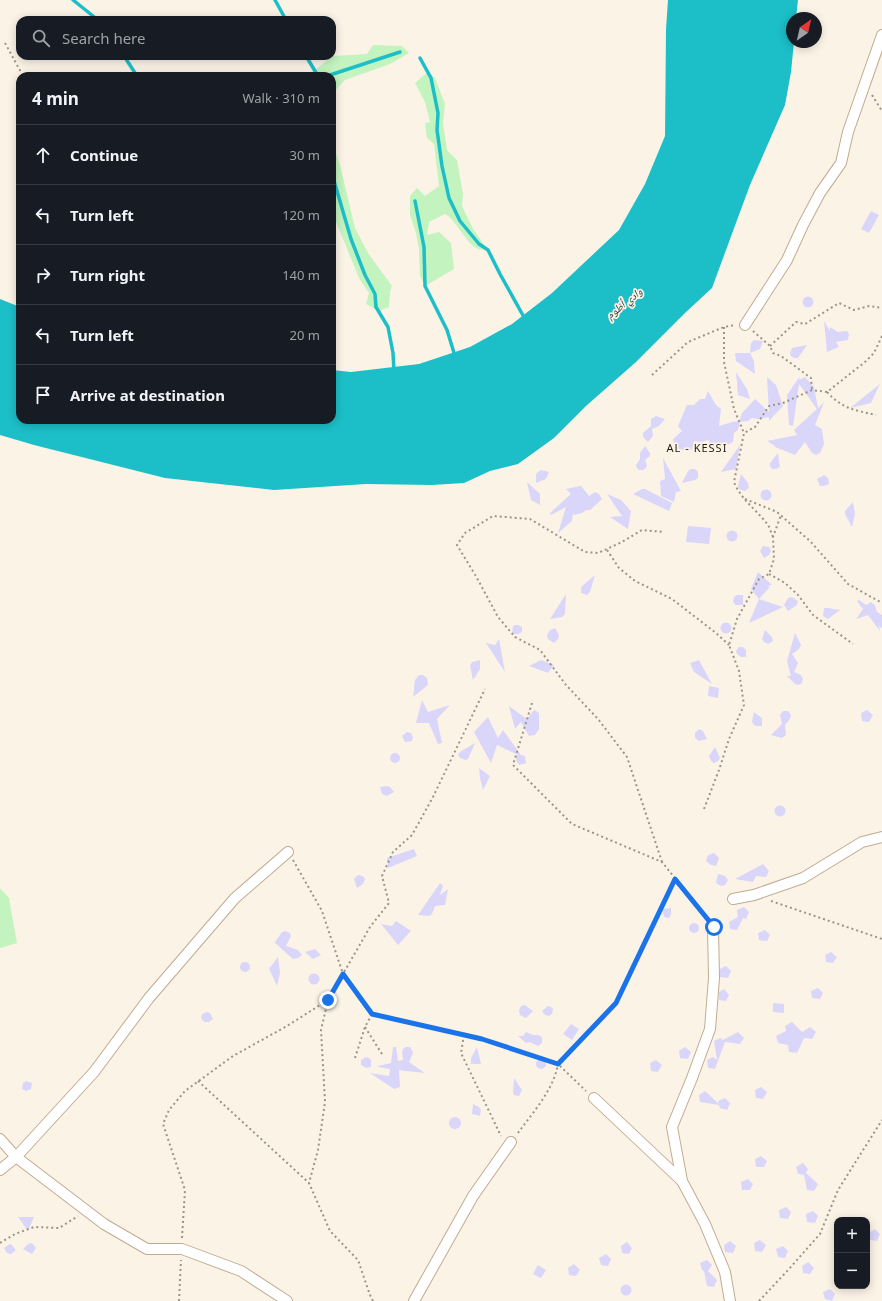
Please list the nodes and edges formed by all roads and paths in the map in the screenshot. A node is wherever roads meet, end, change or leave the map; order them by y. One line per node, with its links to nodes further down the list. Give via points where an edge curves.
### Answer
1 (882, 36): 4 (street)
2 (5, 43): 3 (path)
3 (21, 72)
4 (866, 81): 5 (path); 7 (street, via 839,167 820,193 787,260)
5 (882, 111)
6 (882, 308): 10 (path, via 869,306 854,310 839,303 805,324 796,322)
7 (745, 325): 8 (path); 10 (path)
8 (724, 327): 11 (path, via 688,342); 15 (path, via 724,362 734,409)
9 (882, 336): 13 (path, via 874,353)
10 (770, 346): 12 (path, via 773,353 811,378)
11 (652, 375)
12 (812, 390): 13 (path); 15 (path, via 783,403 769,406 755,427)
13 (827, 392): 14 (path, via 833,399 850,409)
14 (876, 415)
15 (744, 433): 16 (path, via 734,482)
16 (744, 498): 17 (path); 19 (path, via 769,526)
17 (781, 515): 19 (path); 22 (path, via 811,542 848,584)
18 (664, 532): 20 (path, via 642,530)
19 (773, 537): 21 (path, via 774,559)
20 (607, 549): 24 (path, via 619,568 635,581 672,599); 30 (path, via 598,553 585,552 530,519 493,516 465,532 457,545 498,617 515,637 540,650 627,757)
21 (769, 574): 23 (path, via 785,583 814,615); 24 (path, via 759,579 738,619)
22 (882, 603)
23 (853, 644)
24 (729, 645): 27 (path, via 739,671 744,705)
25 (485, 689): 36 (path, via 433,798 412,835 393,852 382,876 389,903 370,927)
26 (532, 703): 30 (path, via 513,765 572,824)
27 (704, 810)
28 (882, 837): 32 (street, via 862,842 803,878)
29 (288, 852): 36 (path, via 322,911); 49 (street, via 235,898 148,998 94,1072)
30 (662, 862): 31 (path)
31 (675, 879): 34 (path); 43 (path, via 616,1003)
32 (754, 895): 33 (street); 35 (path)
33 (733, 899)
34 (714, 927): 51 (street, via 710,1029 672,1127)
35 (882, 939)
36 (343, 974): 37 (path); 38 (path)
37 (328, 1000): 44 (path, via 233,1056); 52 (path, via 321,1030 325,1102 318,1150)
38 (372, 1014): 39 (path); 40 (path)
39 (365, 1027): 41 (path); 42 (path)
40 (464, 1035): 43 (path); 48 (path, via 461,1053 502,1137)
41 (382, 1054)
42 (355, 1058)
43 (558, 1064): 45 (path); 48 (path, via 556,1076 547,1094)
44 (198, 1081): 52 (path); 55 (path, via 185,1091 169,1110 163,1124 185,1190)
45 (594, 1098): 51 (street)
46 (882, 1120): 61 (path, via 838,1190 820,1234)
47 (0, 1140): 49 (street)
48 (511, 1142): 59 (street, via 473,1196)
49 (16, 1157): 50 (street); 53 (street)
50 (0, 1170)
51 (682, 1181): 60 (street, via 725,1272)
52 (309, 1183): 58 (path, via 330,1231 358,1260)
53 (87, 1210): 54 (path, via 59,1228 34,1227); 55 (street, via 104,1224 147,1249)
54 (0, 1243)
55 (182, 1249): 56 (path); 57 (street, via 241,1271)
56 (179, 1301)
57 (287, 1301)
58 (374, 1301)
59 (414, 1301)
60 (730, 1301)
61 (759, 1301)

